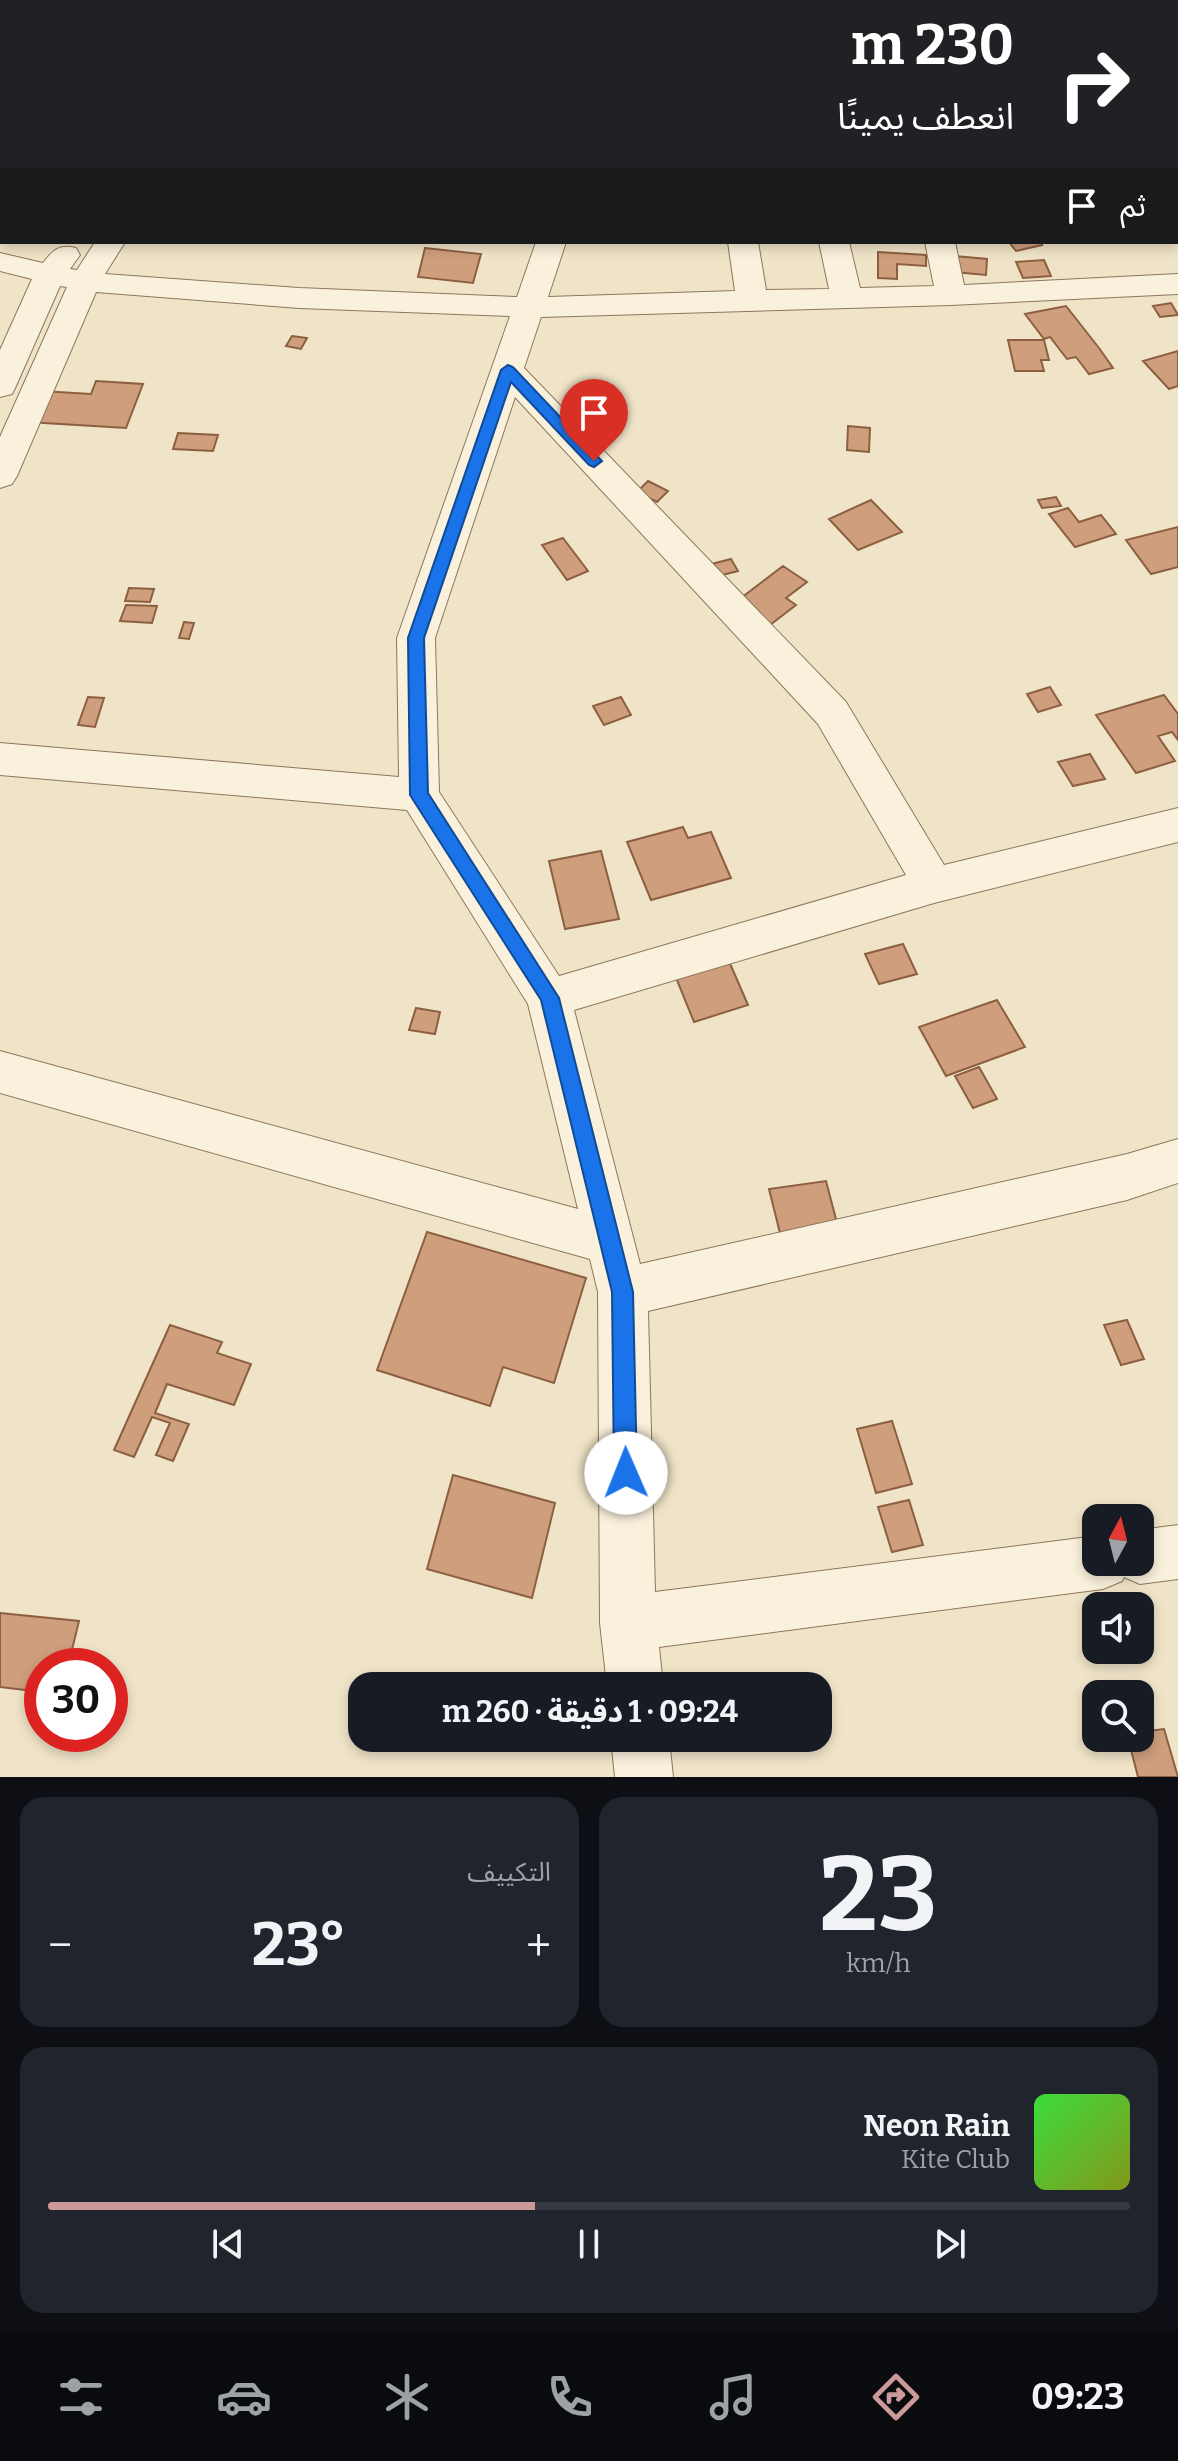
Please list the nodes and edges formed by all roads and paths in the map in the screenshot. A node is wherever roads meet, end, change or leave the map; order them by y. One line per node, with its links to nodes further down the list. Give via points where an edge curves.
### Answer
1 (74, 244): 8 (street)
2 (109, 244): 9 (street)
3 (550, 244): 14 (street)
4 (743, 244): 13 (street)
5 (834, 244): 12 (street)
6 (940, 244): 11 (street)
7 (0, 262): 8 (street)
8 (49, 275): 9 (street); 16 (street)
9 (85, 282): 14 (street); 17 (street)
10 (1178, 284): 11 (street)
11 (951, 295): 12 (street)
12 (847, 297): 13 (street)
13 (752, 300): 14 (street)
14 (529, 307): 15 (street)
15 (508, 370): 19 (street, via 416,638); 21 (street, via 832,713)
16 (0, 386)
17 (0, 476)
18 (0, 759): 19 (street)
19 (419, 795): 22 (street)
20 (1178, 825): 21 (street)
21 (934, 885): 22 (street)
22 (549, 998): 25 (street)
23 (0, 1072): 25 (street)
24 (1178, 1161): 26 (street)
25 (610, 1241): 26 (street)
26 (623, 1292): 30 (street)
27 (1178, 1552): 28 (street)
28 (1154, 1555)
29 (1082, 1565): 30 (street)
30 (628, 1623): 31 (street)
31 (633, 1672)
32 (641, 1752): 33 (street)
33 (644, 1777)

